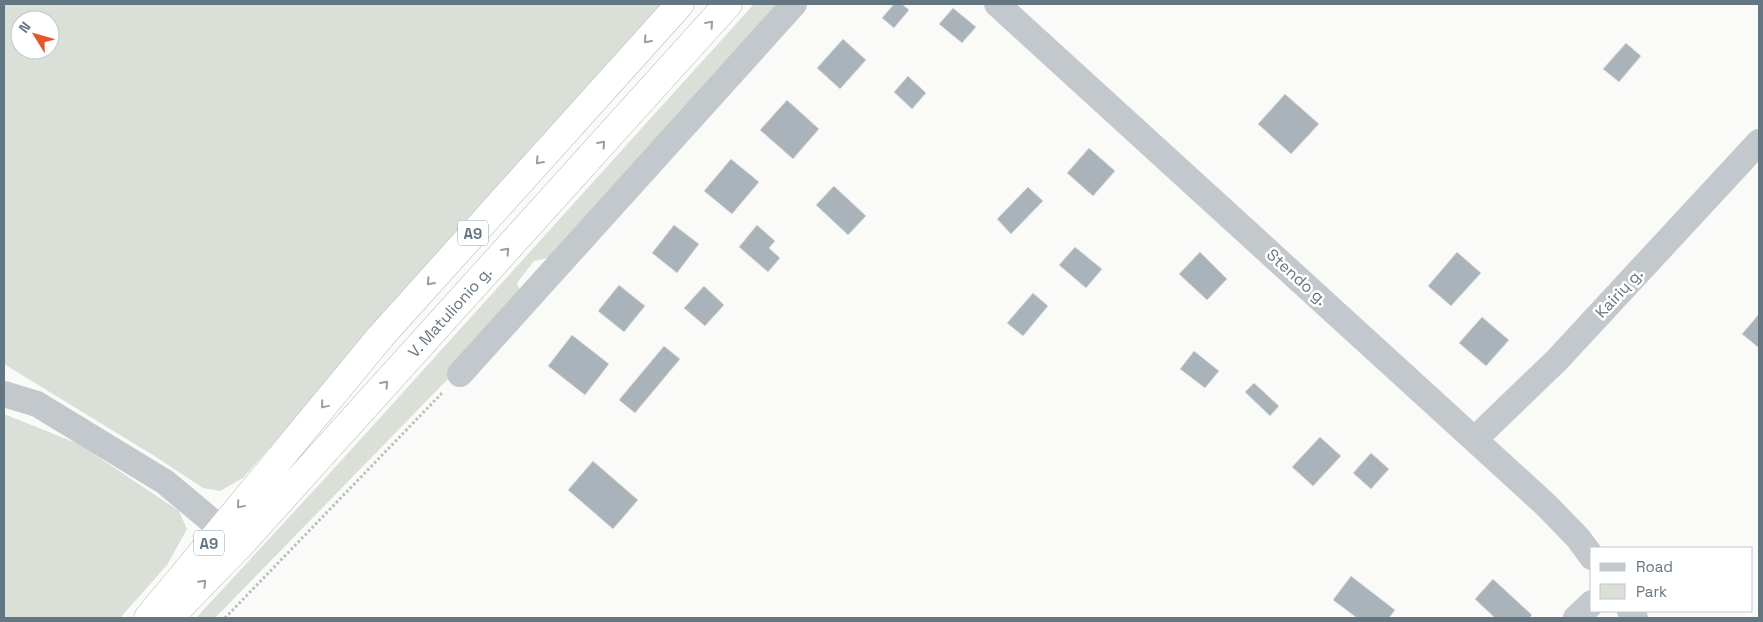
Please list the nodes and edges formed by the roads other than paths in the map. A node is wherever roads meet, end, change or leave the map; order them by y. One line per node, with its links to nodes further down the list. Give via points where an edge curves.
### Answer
1 (680, 4): 9 (highway, V. Matulionio g. / A9, one-way to 9, via 381,336)
2 (728, 4): 9 (highway, V. Matulionio g. / A9, one-way to 2)
3 (794, 4): 6 (street)
4 (997, 4): 8 (street, Stendo g.)
5 (1759, 142): 8 (street, Kairių g., via 1557,360)
6 (460, 374)
7 (4, 394): 9 (street, via 37,404 165,482)
8 (1475, 439): 10 (street, Stendo g., via 1546,505)
9 (231, 537): 12 (highway, V. Matulionio g. / A9); 13 (highway, V. Matulionio g. / A9, one-way to 9)
10 (1590, 554)
11 (1590, 606): 14 (street)
12 (148, 618)
13 (169, 618)
14 (1576, 618)

